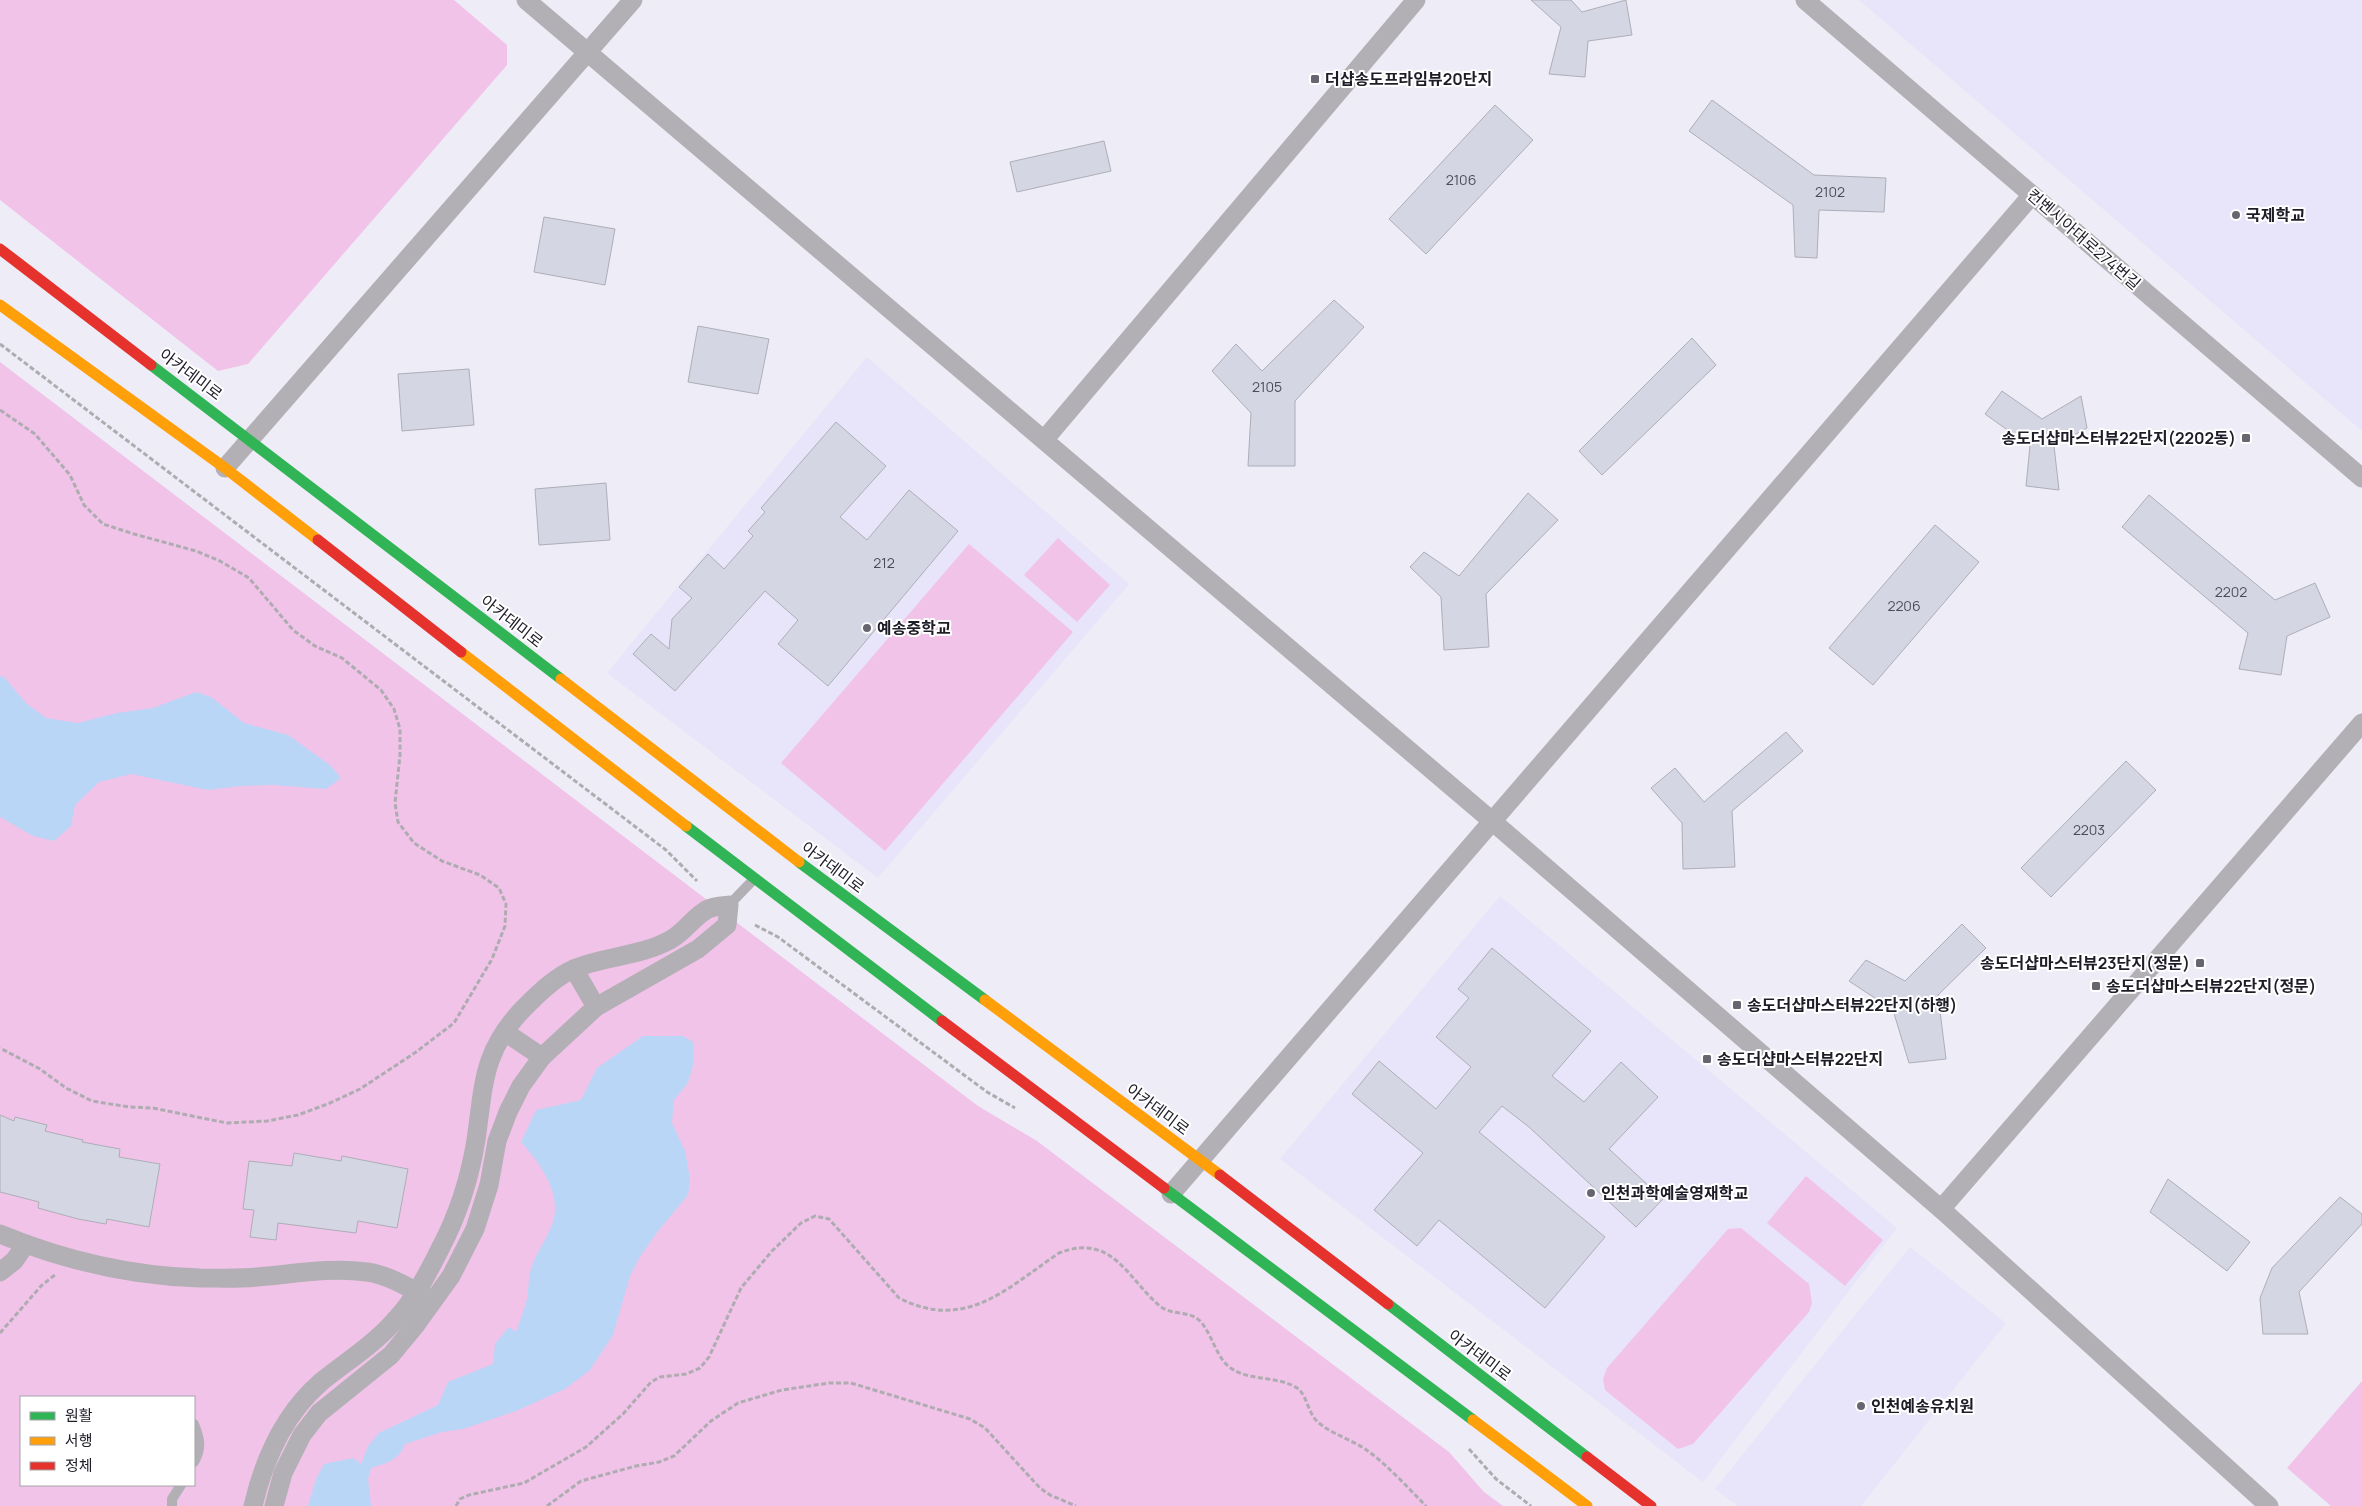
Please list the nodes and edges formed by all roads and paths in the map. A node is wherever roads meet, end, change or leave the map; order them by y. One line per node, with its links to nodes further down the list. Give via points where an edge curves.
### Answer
1 (526, 0): 5 (street)
2 (633, 0): 5 (street)
3 (1416, 0): 12 (street)
4 (1805, 0): 6 (street, 컨벤시아대로274번길)
5 (588, 54): 11 (street); 12 (street)
6 (2032, 195): 14 (street, 컨벤시아대로274번길); 16 (street)
7 (0, 249): 11 (main road, 아카데미로)
8 (0, 305): 13 (main road)
9 (0, 344): 18 (path, via 666,850)
10 (0, 410): 23 (path, via 35,434 70,475 84,505 103,524 196,550 249,578 293,630 315,646 342,658 381,690 394,709 400,730 395,803 398,822 414,843 442,861 480,875 499,888 506,904 505,926 492,959 454,1023 360,1089 298,1115 267,1121 226,1123 153,1108 92,1101)
11 (250, 440): 13 (street); 25 (main road, 아카데미로, via 782,849)
12 (1044, 440): 16 (street)
13 (225, 468): 17 (main road)
14 (2362, 478)
15 (2362, 723): 27 (street)
16 (1492, 821): 25 (street); 27 (street)
17 (754, 878): 19 (lane); 26 (main road)
18 (697, 881)
19 (729, 905): 20 (street, via 709,908 672,939 649,950); 21 (street, via 727,924 698,949)
20 (574, 969): 21 (street); 22 (street, via 541,992)
21 (596, 1007): 24 (street)
22 (505, 1032): 24 (street); 32 (street, via 486,1068 480,1092 476,1140 455,1219)
23 (0, 1048)
24 (542, 1057): 33 (street, via 521,1086 508,1112 475,1228 451,1276)
25 (1200, 1160): 26 (street); 46 (main road, 아카데미로)
26 (1171, 1194): 45 (main road)
27 (1941, 1209): 47 (street)
28 (0, 1234): 29 (street)
29 (26, 1244): 30 (street); 31 (street, via 14,1261)
30 (75, 1259): 32 (street, via 151,1274 199,1278 337,1270 368,1272 392,1279); 34 (path, via 41,1286)
31 (0, 1272)
32 (417, 1292): 33 (street); 39 (street, via 374,1341 320,1383 298,1406 272,1447 261,1473)
33 (433, 1302): 40 (street, via 391,1355 319,1413 302,1435 283,1473)
34 (0, 1333)
35 (195, 1427): 36 (lane, via 200,1449)
36 (195, 1460)
37 (179, 1486): 38 (lane)
38 (172, 1506)
39 (253, 1506)
40 (274, 1506)
41 (456, 1506): 44 (path, via 460,1499 469,1495 524,1483 586,1446 651,1382 700,1368 709,1357 741,1288 772,1251 801,1223 815,1216 829,1219 899,1298 929,1308 967,1309 991,1300 1067,1249 1096,1249 1110,1255 1162,1308 1199,1319 1228,1366 1237,1372 1295,1387 1303,1394 1310,1413 1319,1423 1366,1450)
42 (547, 1506): 43 (path, via 581,1481 674,1456 711,1421 738,1403 782,1390 851,1383 970,1419 985,1428 1040,1488)
43 (1076, 1506)
44 (1426, 1506)
45 (1587, 1506)
46 (1651, 1506)
47 (2269, 1506)

